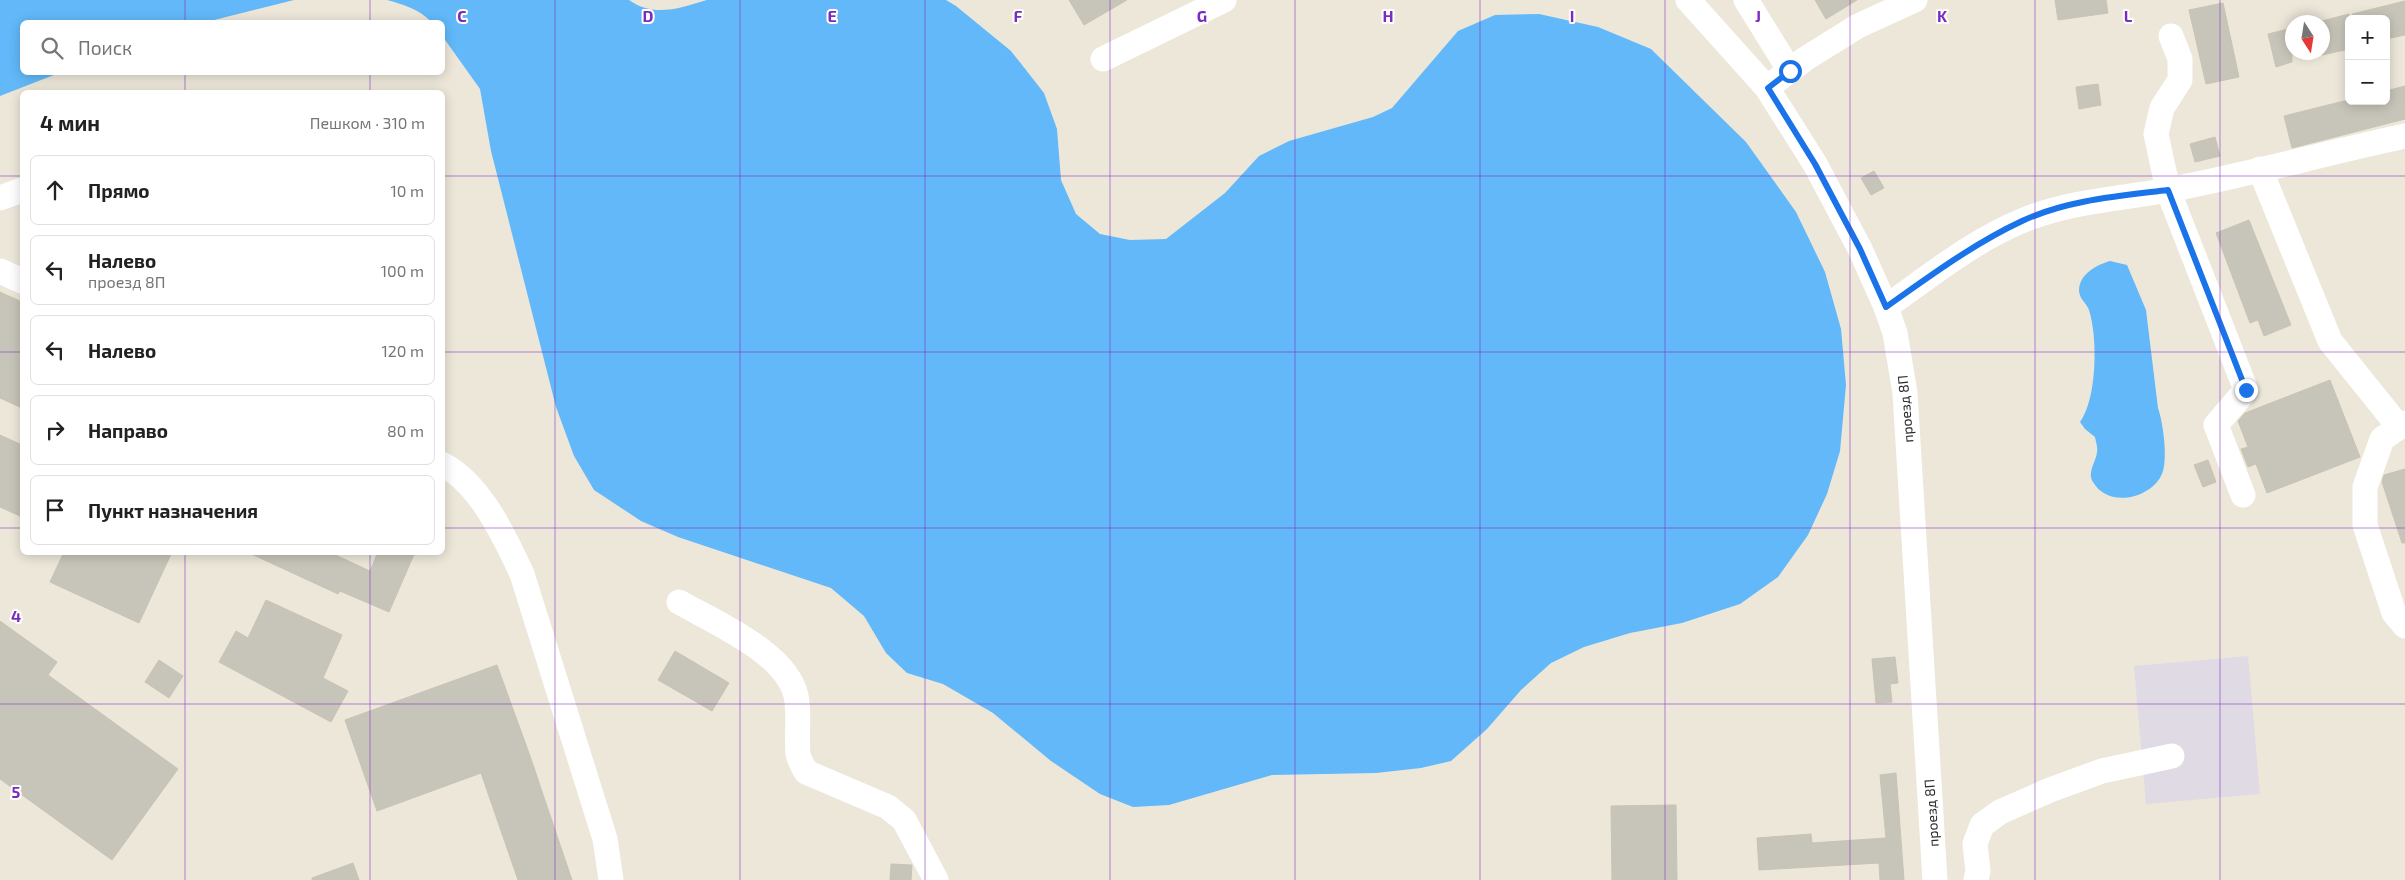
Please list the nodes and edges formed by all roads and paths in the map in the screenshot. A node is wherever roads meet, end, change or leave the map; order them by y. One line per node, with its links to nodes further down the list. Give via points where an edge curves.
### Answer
1 (1223, 0): 6 (street)
2 (1688, 0): 8 (street, проезд 8П)
3 (1746, 0): 7 (street)
4 (1916, 0): 7 (street, via 1858,26)
5 (2172, 36): 11 (street, via 2180,59 2180,80 2162,108 2156,134)
6 (1103, 59)
7 (1790, 71): 8 (street)
8 (1768, 88): 16 (street, проезд 8П, via 1815,164 1860,249)
9 (2404, 138): 10 (street)
10 (2260, 169): 11 (street); 17 (street, via 2330,341)
11 (2168, 190): 16 (street, via 2063,207 2023,221 1970,249); 19 (street, via 2246,390 2216,425)
12 (20, 191): 13 (street)
13 (0, 198)
14 (0, 271): 15 (street)
15 (20, 280)
16 (1886, 307): 25 (street, проезд 8П, via 1895,333 1905,393)
17 (2402, 425): 21 (street, via 2382,440 2365,487 2366,525 2394,614)
18 (445, 466): 23 (street, via 463,479 489,511 522,574 605,839)
19 (2243, 495)
20 (678, 602): 24 (street, via 754,645 773,660 796,695 798,756 806,772 888,807 904,820)
21 (2405, 626)
22 (2172, 756): 26 (street, via 2102,771 2000,812 1982,824 1975,844)
23 (611, 880)
24 (936, 880)
25 (1935, 880)
26 (1976, 880)

